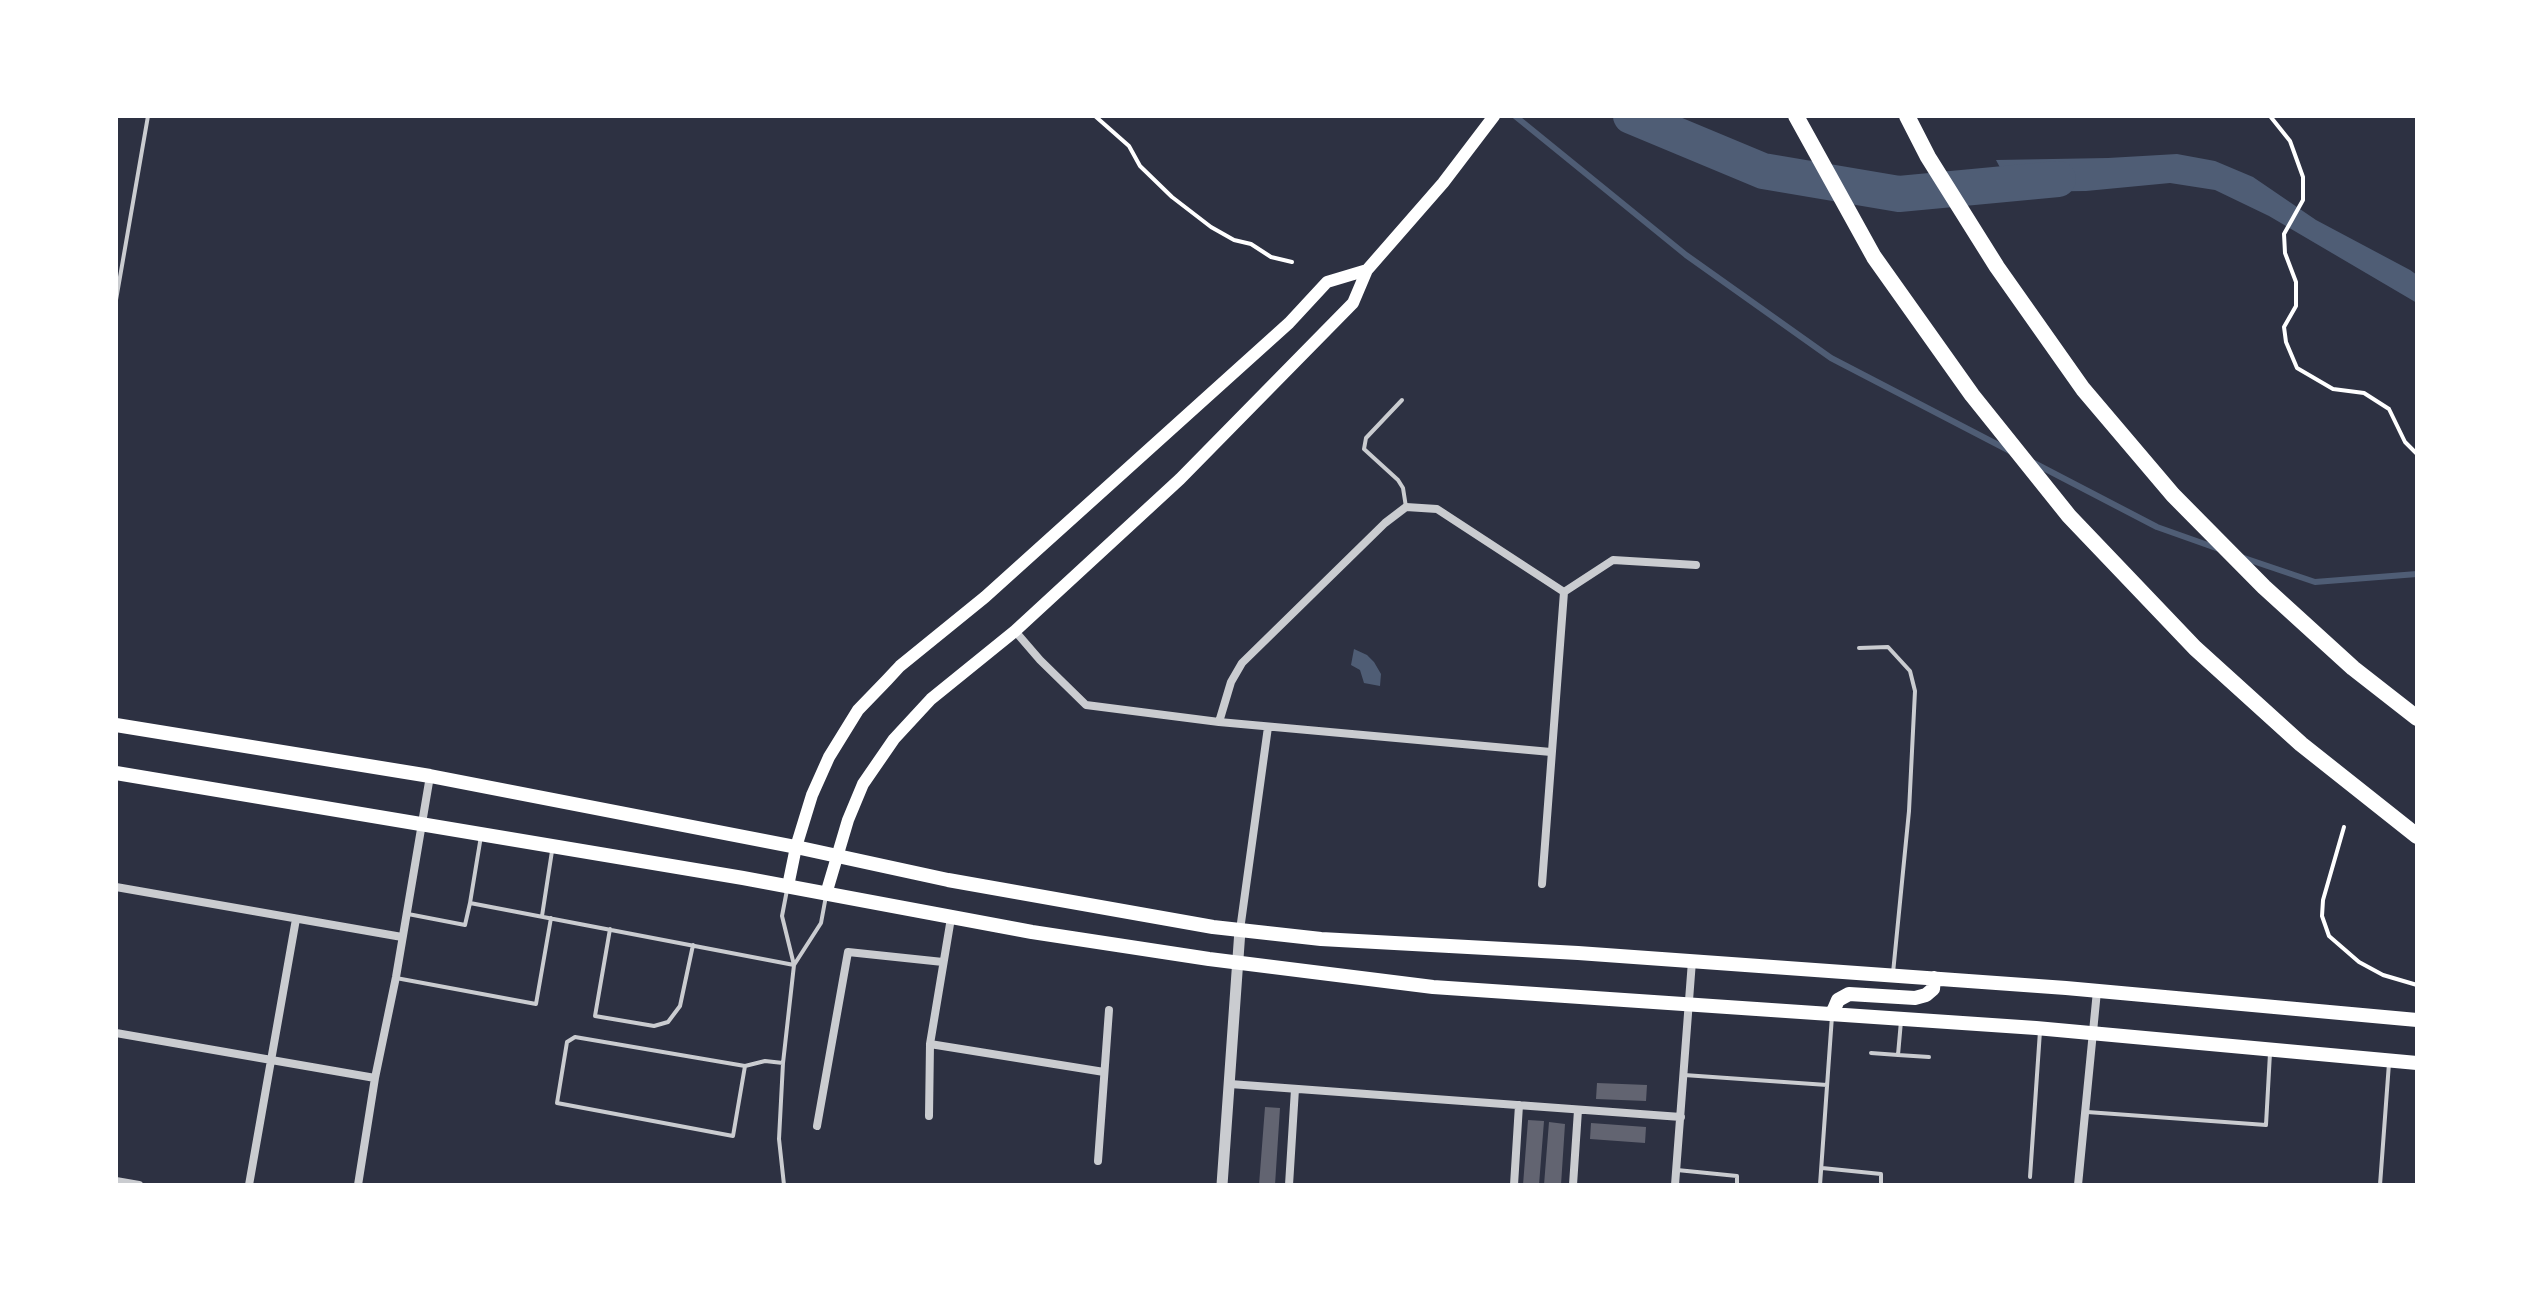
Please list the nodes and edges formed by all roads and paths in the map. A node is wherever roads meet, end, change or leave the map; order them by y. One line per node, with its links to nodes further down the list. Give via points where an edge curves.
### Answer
1 (148, 116): 9 (lane)
2 (1095, 116): 7 (path, via 1172,197 1211,227)
3 (1494, 116): 8 (main road)
4 (1796, 116): 27 (highway, via 1874,257 1972,395 2069,516 2195,648 2301,744)
5 (1907, 116): 17 (highway, via 1997,267 2083,389 2173,495 2264,587)
6 (2270, 116): 11 (path, via 2290,141 2303,177 2303,200 2284,234 2296,282 2296,306 2284,327 2297,368 2333,389 2364,393 2389,409)
7 (1292, 262)
8 (1367, 270): 15 (main road, via 1353,303 1316,342 1180,479); 29 (main road, via 1327,282 1289,323 985,597 900,666 858,710 829,757)
9 (116, 300)
10 (1402, 400): 12 (lane, via 1366,438 1364,449 1398,480)
11 (2417, 454)
12 (1406, 507): 14 (street, via 1437,509); 18 (street, via 1242,663)
13 (1696, 565): 14 (street, via 1613,560)
14 (1564, 592): 21 (street)
15 (1015, 631): 18 (street, via 1086,705); 30 (main road, via 931,699 894,739 863,784)
16 (1859, 648): 49 (lane, via 1888,647 1910,671 1915,691)
17 (2417, 718)
18 (1219, 722): 20 (street)
19 (116, 725): 23 (main road)
20 (1268, 727): 21 (street); 42 (street)
21 (1551, 752): 31 (street)
22 (116, 773): 24 (main road)
23 (430, 776): 24 (street); 29 (main road)
24 (421, 824): 26 (main road); 36 (street)
25 (2344, 827): 52 (path, via 2323,900 2329,936 2359,962)
26 (482, 833): 28 (main road); 35 (lane)
27 (2417, 836)
28 (553, 846): 32 (main road); 37 (lane)
29 (796, 847): 30 (main road); 32 (main road)
30 (837, 856): 34 (main road); 42 (main road)
31 (1542, 884)
32 (788, 886): 34 (main road); 48 (lane, via 782,916)
33 (116, 887): 40 (street)
34 (826, 894): 39 (main road); 48 (lane, via 821,923)
35 (470, 903): 36 (lane, via 465,925); 37 (lane)
36 (406, 913): 43 (street)
37 (542, 916): 38 (lane)
38 (551, 918): 41 (lane); 50 (lane, via 536,1004)
39 (951, 918): 46 (street); 47 (main road)
40 (296, 919): 43 (street); 67 (street)
41 (610, 929): 44 (lane); 44 (lane, via 595,1016 654,1026 668,1022 680,1006)
42 (1240, 930): 45 (main road); 47 (street)
43 (402, 937): 50 (street)
44 (693, 945): 48 (lane)
45 (1692, 961): 49 (main road); 54 (street)
46 (943, 962): 62 (street); 83 (street, via 848,952)
47 (1238, 962): 54 (main road, via 1433,987); 75 (street)
48 (794, 965): 69 (lane)
49 (1892, 975): 51 (main road)
50 (396, 977): 74 (street)
51 (1934, 978): 53 (main road); 56 (main road, via 1926,995 1849,994 1838,1000)
52 (2417, 985)
53 (2097, 991): 58 (main road); 61 (street)
54 (1689, 1004): 56 (main road); 73 (street)
55 (1109, 1010): 72 (street)
56 (1832, 1014): 57 (main road); 76 (lane)
57 (1901, 1018): 59 (main road); 65 (lane)
58 (2417, 1020)
59 (2040, 1028): 61 (main road); 87 (lane)
60 (116, 1033): 67 (street)
61 (2093, 1033): 63 (main road); 80 (street)
62 (930, 1044): 72 (street); 81 (street)
63 (2270, 1050): 68 (main road); 80 (lane, via 2266,1125)
64 (1871, 1053): 65 (lane)
65 (1898, 1055): 66 (lane)
66 (1929, 1057)
67 (271, 1061): 74 (street); 90 (street)
68 (2389, 1061): 70 (main road); 102 (lane)
69 (783, 1063): 71 (lane); 92 (lane, via 779,1139)
70 (2417, 1063)
71 (745, 1066): 71 (lane, via 575,1037 567,1042 557,1103 733,1136)
72 (1104, 1072): 84 (street)
73 (1684, 1075): 76 (lane); 82 (street)
74 (375, 1078): 91 (street)
75 (1230, 1084): 77 (street); 93 (street)
76 (1827, 1085): 85 (lane)
77 (1295, 1089): 78 (street); 94 (street)
78 (1519, 1105): 79 (street); 95 (street)
79 (1578, 1110): 82 (street); 96 (street)
80 (2085, 1112): 101 (street)
81 (929, 1116)
82 (1681, 1117): 86 (street)
83 (817, 1126)
84 (1098, 1161)
85 (1822, 1168): 99 (lane); 100 (lane, via 1881,1174)
86 (1677, 1170): 97 (street); 98 (lane, via 1737,1176)
87 (2030, 1177)
88 (116, 1181): 89 (street)
89 (139, 1185)
90 (249, 1185)
91 (358, 1185)
92 (784, 1185)
93 (1222, 1185)
94 (1289, 1185)
95 (1514, 1185)
96 (1573, 1185)
97 (1675, 1185)
98 (1737, 1185)
99 (1820, 1185)
100 (1881, 1185)
101 (2078, 1185)
102 (2380, 1185)

